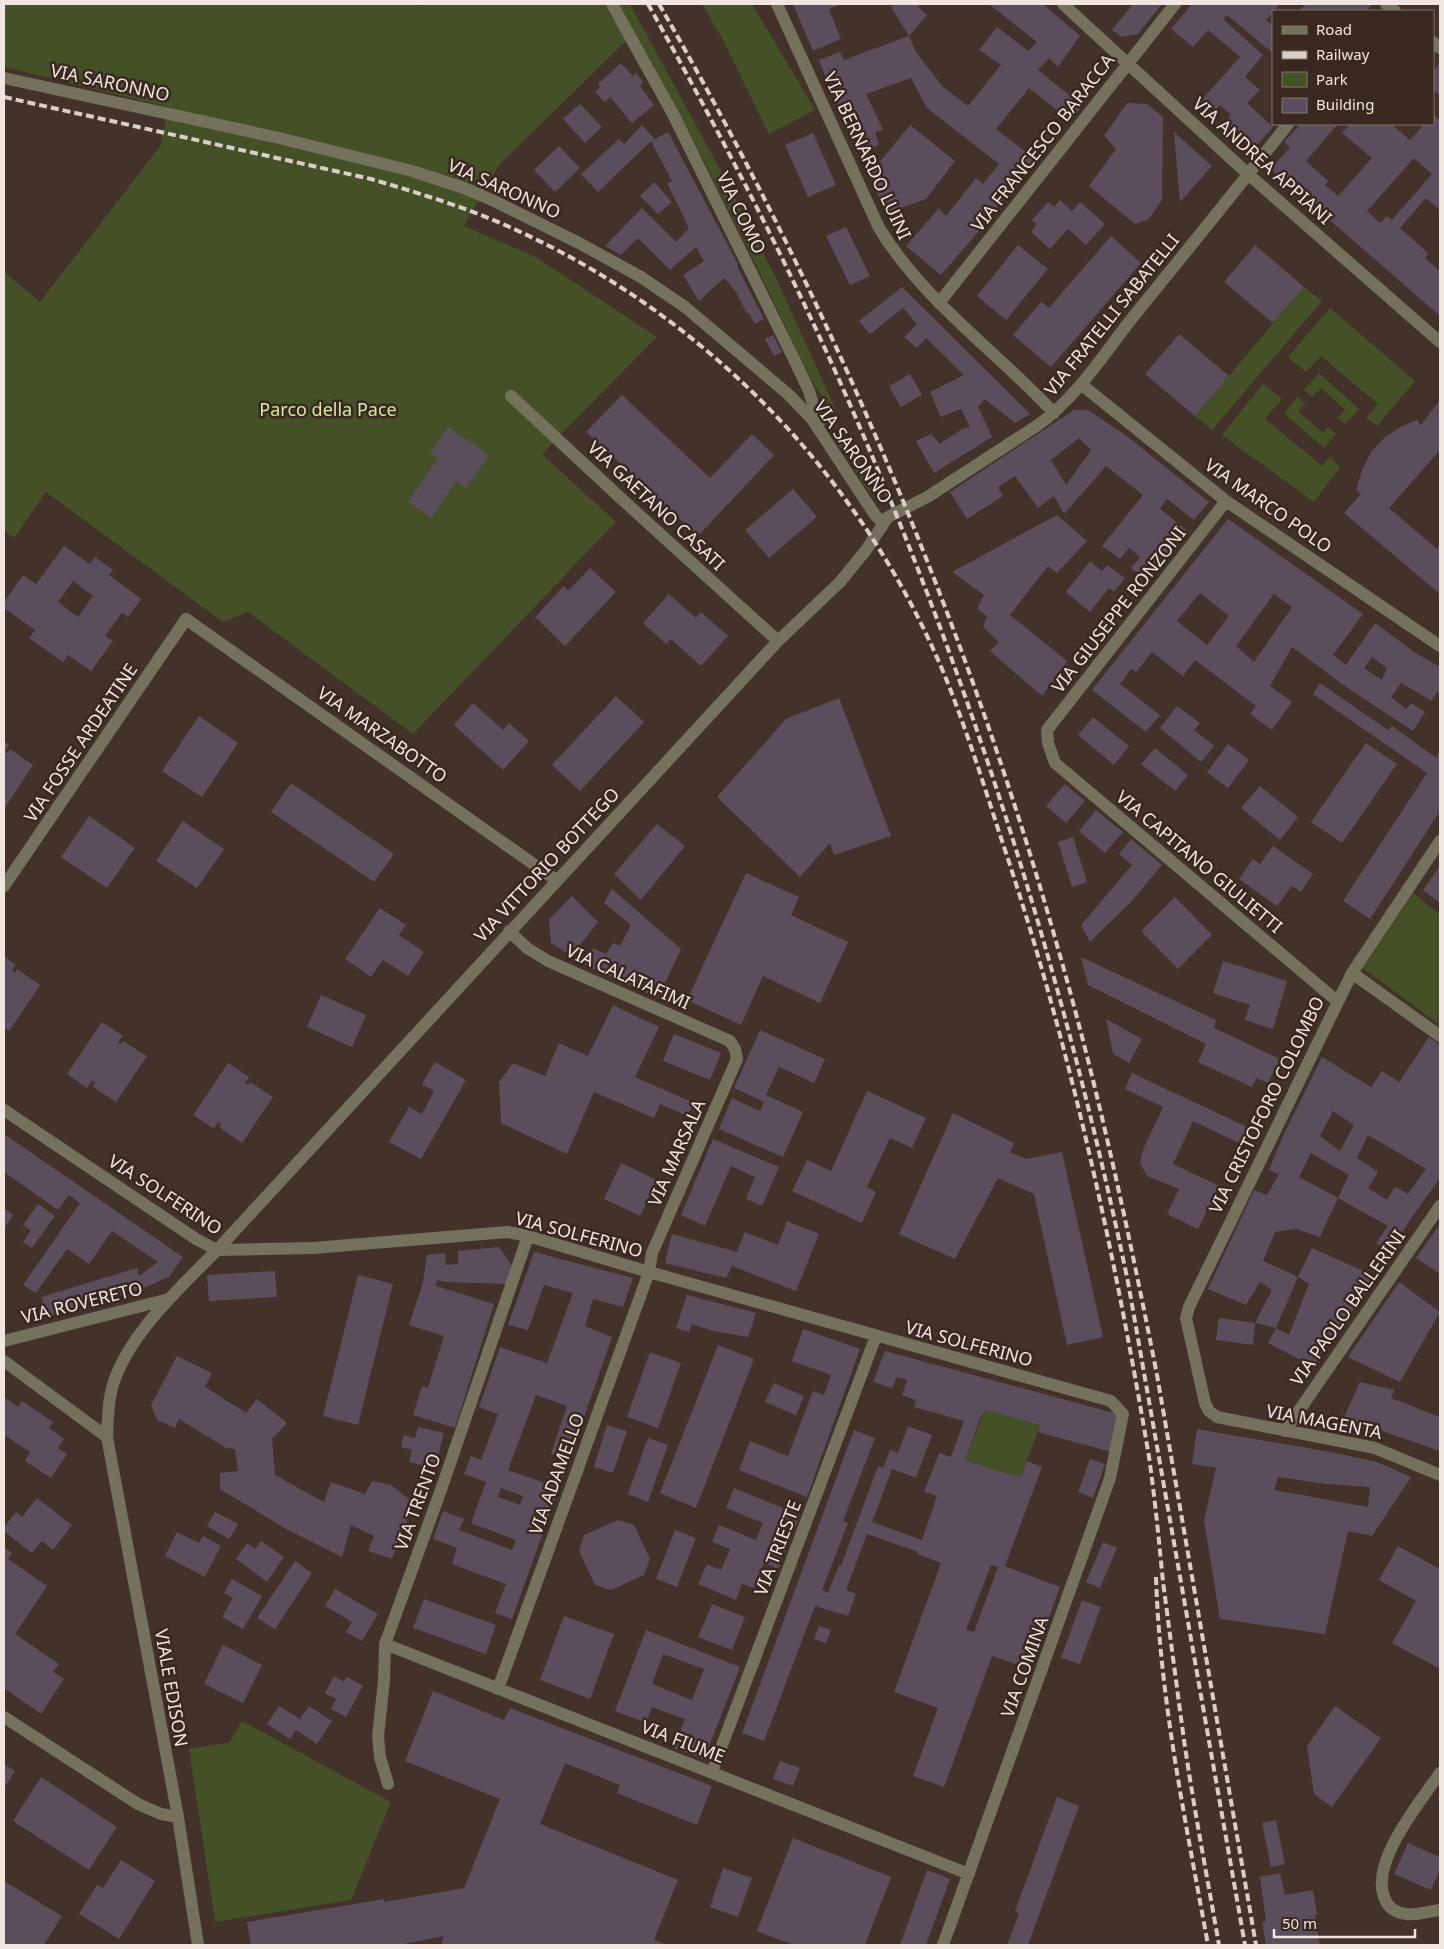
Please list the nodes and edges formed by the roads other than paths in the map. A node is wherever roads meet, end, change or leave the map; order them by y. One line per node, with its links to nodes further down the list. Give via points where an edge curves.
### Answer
1 (612, 4): 14 (street, VIA COMO, via 673,114 790,350)
2 (777, 4): 9 (street, VIA BERNARDO LUINI, via 878,228 893,252)
3 (1063, 4): 5 (street, VIA ANDREA APPIANI)
4 (1175, 4): 5 (street, VIA FRANCESCO BARACCA)
5 (1128, 63): 8 (street, VIA ANDREA APPIANI); 9 (street, VIA FRANCESCO BARACCA)
6 (4, 78): 14 (street, VIA SARONNO, via 279,138 436,179 492,200 609,258 685,308 788,394)
7 (1287, 125): 8 (street, VIA FRATELLI SABATELLI)
8 (1248, 174): 10 (street, VIA ANDREA APPIANI); 11 (street, VIA FRATELLI SABATELLI)
9 (939, 303): 13 (street, VIA BERNARDO LUINI)
10 (1440, 342)
11 (1082, 385): 13 (street, VIA FRATELLI SABATELLI); 15 (street, VIA MARCO POLO)
12 (511, 396): 19 (street, VIA GAETANO CASATI)
13 (1054, 413): 16 (street, VIA FRATELLI SABATELLI, via 930,496)
14 (829, 443): 17 (street, VIA SARONNO)
15 (1226, 501): 20 (street, VIA MARCO POLO); 21 (street, VIA GIUSEPPE RONZONI, via 1047,730)
16 (905, 507): 17 (street, VIA VITTORIO BOTTEGO)
17 (882, 523): 19 (street, VIA VITTORIO BOTTEGO, via 866,550 840,582)
18 (186, 620): 23 (street, VIA MARZABOTTO); 24 (street, VIA FOSSE ARDEATINE)
19 (778, 641): 23 (street, VIA VITTORIO BOTTEGO)
20 (1440, 646)
21 (1048, 743): 27 (street, VIA CAPITANO GIULIETTI, via 1055,763)
22 (1440, 841): 26 (street, VIA CRISTOFORO COLOMBO)
23 (556, 880): 25 (street, VIA VITTORIO BOTTEGO)
24 (4, 886)
25 (509, 931): 29 (street, VIA CALATAFIMI, via 548,961 730,1041); 33 (street, VIA VITTORIO BOTTEGO)
26 (1352, 973): 27 (street, VIA CRISTOFORO COLOMBO); 28 (street)
27 (1337, 1001): 40 (street, VIA CRISTOFORO COLOMBO, via 1189,1308 1187,1324)
28 (1440, 1036)
29 (735, 1049): 34 (street, VIA MARSALA, via 737,1059 652,1253)
30 (4, 1110): 33 (street, VIA SOLFERINO, via 196,1240)
31 (1440, 1206): 41 (street, VIA PAOLO BALLERINI)
32 (528, 1236): 33 (street, VIA SOLFERINO, via 507,1232 314,1248); 34 (street, VIA SOLFERINO); 44 (street, VIA TRENTO)
33 (217, 1250): 35 (street, VIA ROVERETO)
34 (649, 1272): 36 (street, VIA SOLFERINO); 45 (street, VIA ADAMELLO)
35 (170, 1300): 37 (street, VIA ROVERETO); 42 (street, VIA ROVERETO, via 136,1339 116,1376 108,1409)
36 (876, 1336): 39 (street, VIA SOLFERINO); 47 (street, VIA TRIESTE)
37 (4, 1341)
38 (4, 1361): 42 (street)
39 (1111, 1401): 51 (street, VIA COMINA, via 1123,1414 1110,1478)
40 (1205, 1403): 41 (street, VIA MAGENTA, via 1213,1415 1223,1420)
41 (1286, 1431): 43 (street, VIA MAGENTA, via 1375,1448)
42 (107, 1437): 50 (street, VIALE EDISON)
43 (1440, 1475)
44 (384, 1644): 45 (street, VIA FIUME); 49 (street, VIA TRENTO, via 378,1736)
45 (498, 1689): 47 (street, VIA FIUME)
46 (4, 1717): 50 (street, via 138,1804)
47 (712, 1772): 51 (street, VIA FIUME)
48 (1440, 1773): 52 (street, via 1390,1850 1384,1865 1382,1889 1387,1904 1406,1915)
49 (388, 1784)
50 (178, 1817): 53 (street, VIALE EDISON)
51 (969, 1874): 54 (street, VIA COMINA)
52 (1440, 1910)
53 (198, 1945)
54 (943, 1945)

